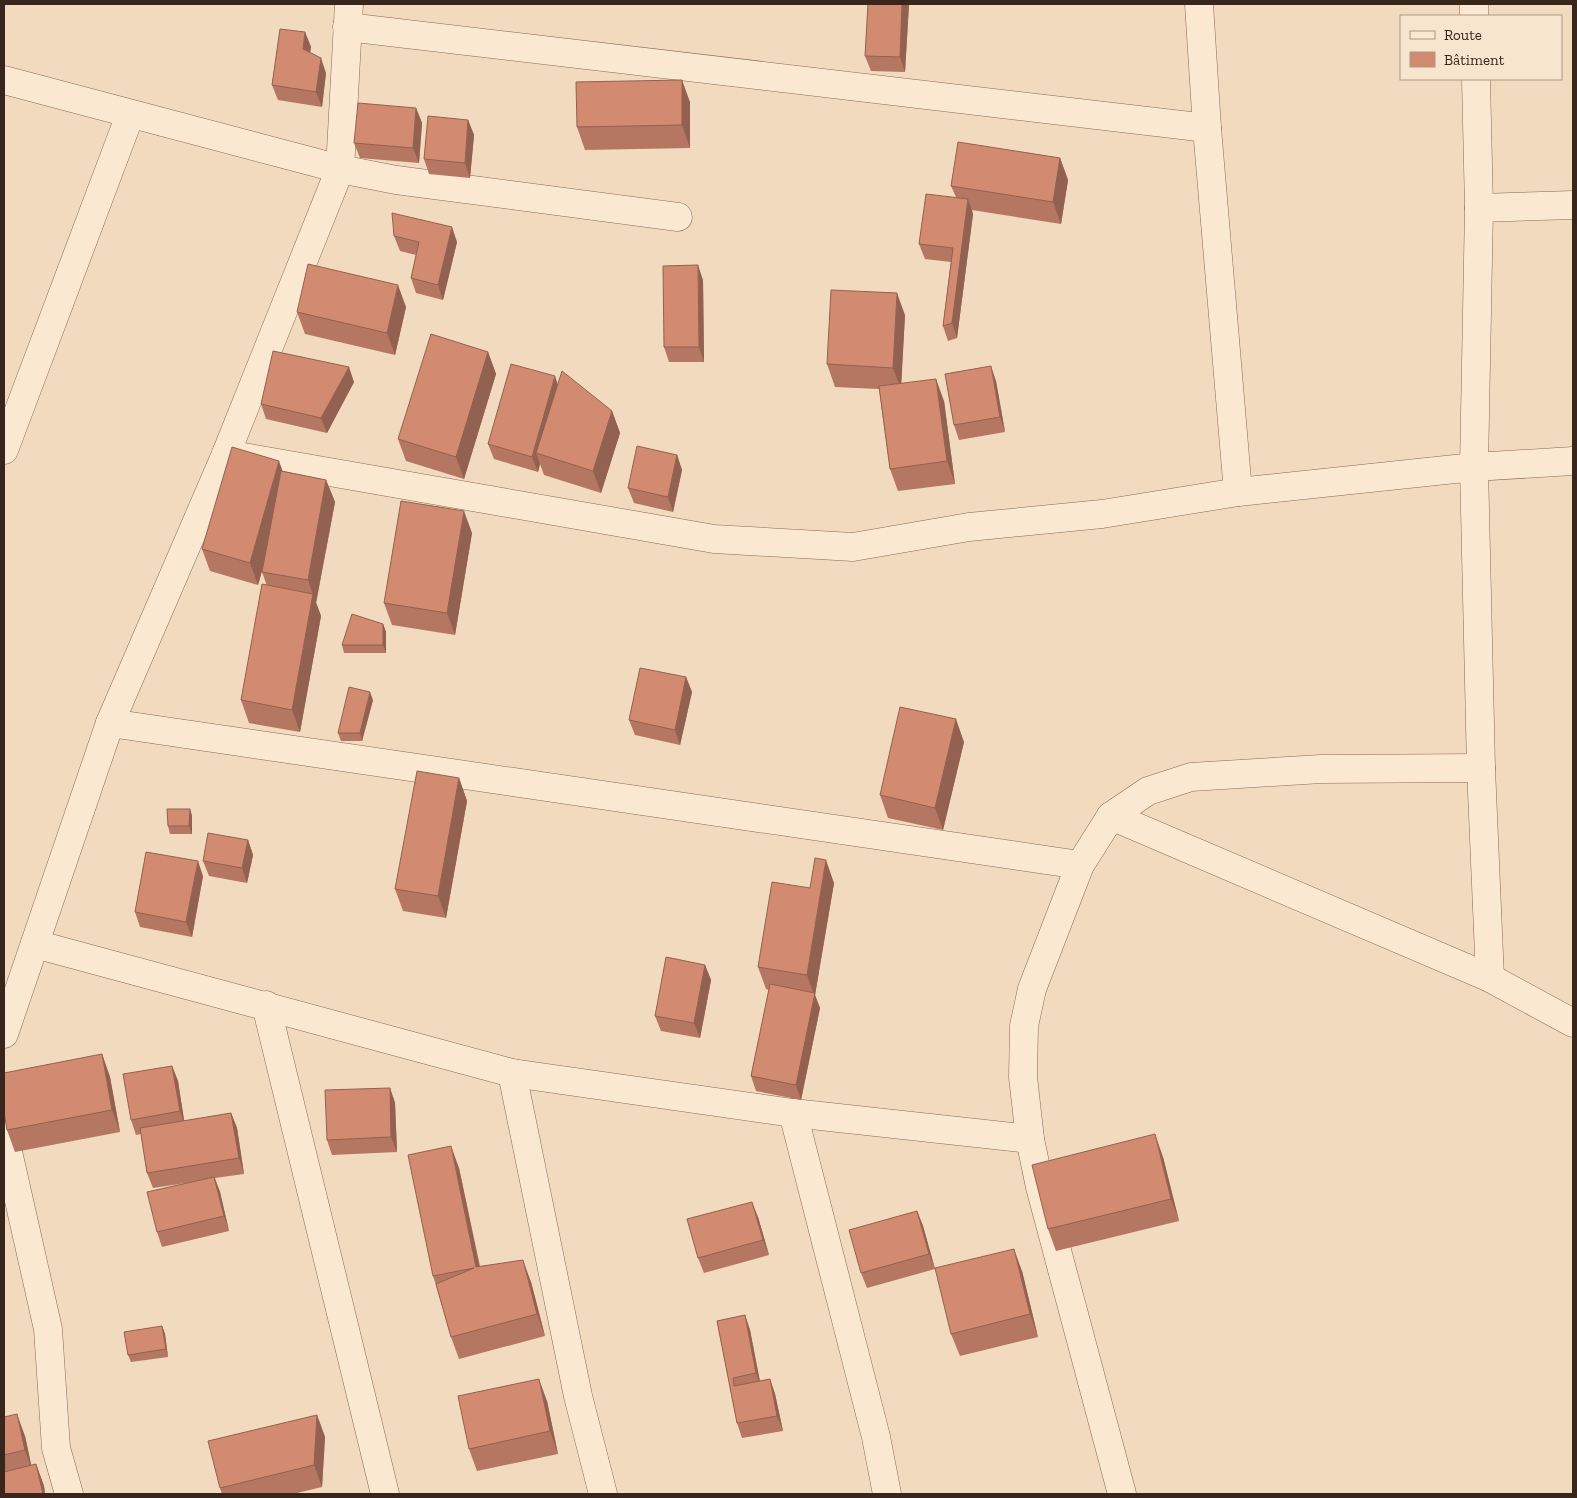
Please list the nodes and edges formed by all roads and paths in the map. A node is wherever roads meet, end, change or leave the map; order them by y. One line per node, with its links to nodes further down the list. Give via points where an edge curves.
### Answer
1 (1200, 4): 6 (street)
2 (348, 15): 6 (street); 7 (street)
3 (4, 80): 5 (street)
4 (1476, 80): 9 (street)
5 (130, 115): 7 (street); 11 (street)
6 (1207, 128): 15 (street)
7 (340, 169): 10 (street, via 396,180); 12 (street)
8 (1573, 205): 9 (street)
9 (1479, 208): 14 (street)
10 (678, 217)
11 (4, 450)
12 (226, 454): 15 (street, via 714,539 853,547 969,527 1102,514); 16 (street)
13 (1573, 461): 14 (street)
14 (1474, 467): 15 (street); 17 (street)
15 (1238, 492)
16 (110, 723): 19 (street); 20 (street)
17 (1481, 768): 18 (street, via 1321,769 1192,778 1148,791); 21 (street)
18 (1111, 816): 19 (street); 21 (street)
19 (1080, 865): 28 (street, via 1032,989 1024,1026 1023,1076)
20 (35, 944): 22 (street); 24 (street)
21 (1490, 978): 23 (street)
22 (266, 1005): 25 (street); 30 (street)
23 (1573, 1023)
24 (4, 1034)
25 (512, 1073): 26 (street); 31 (street, via 578,1396)
26 (793, 1114): 28 (street); 32 (street, via 876,1437)
27 (4, 1134): 29 (street, via 48,1330 56,1448)
28 (1030, 1139): 33 (street, via 1056,1251)
29 (69, 1494)
30 (385, 1494)
31 (603, 1494)
32 (887, 1494)
33 (1122, 1494)

